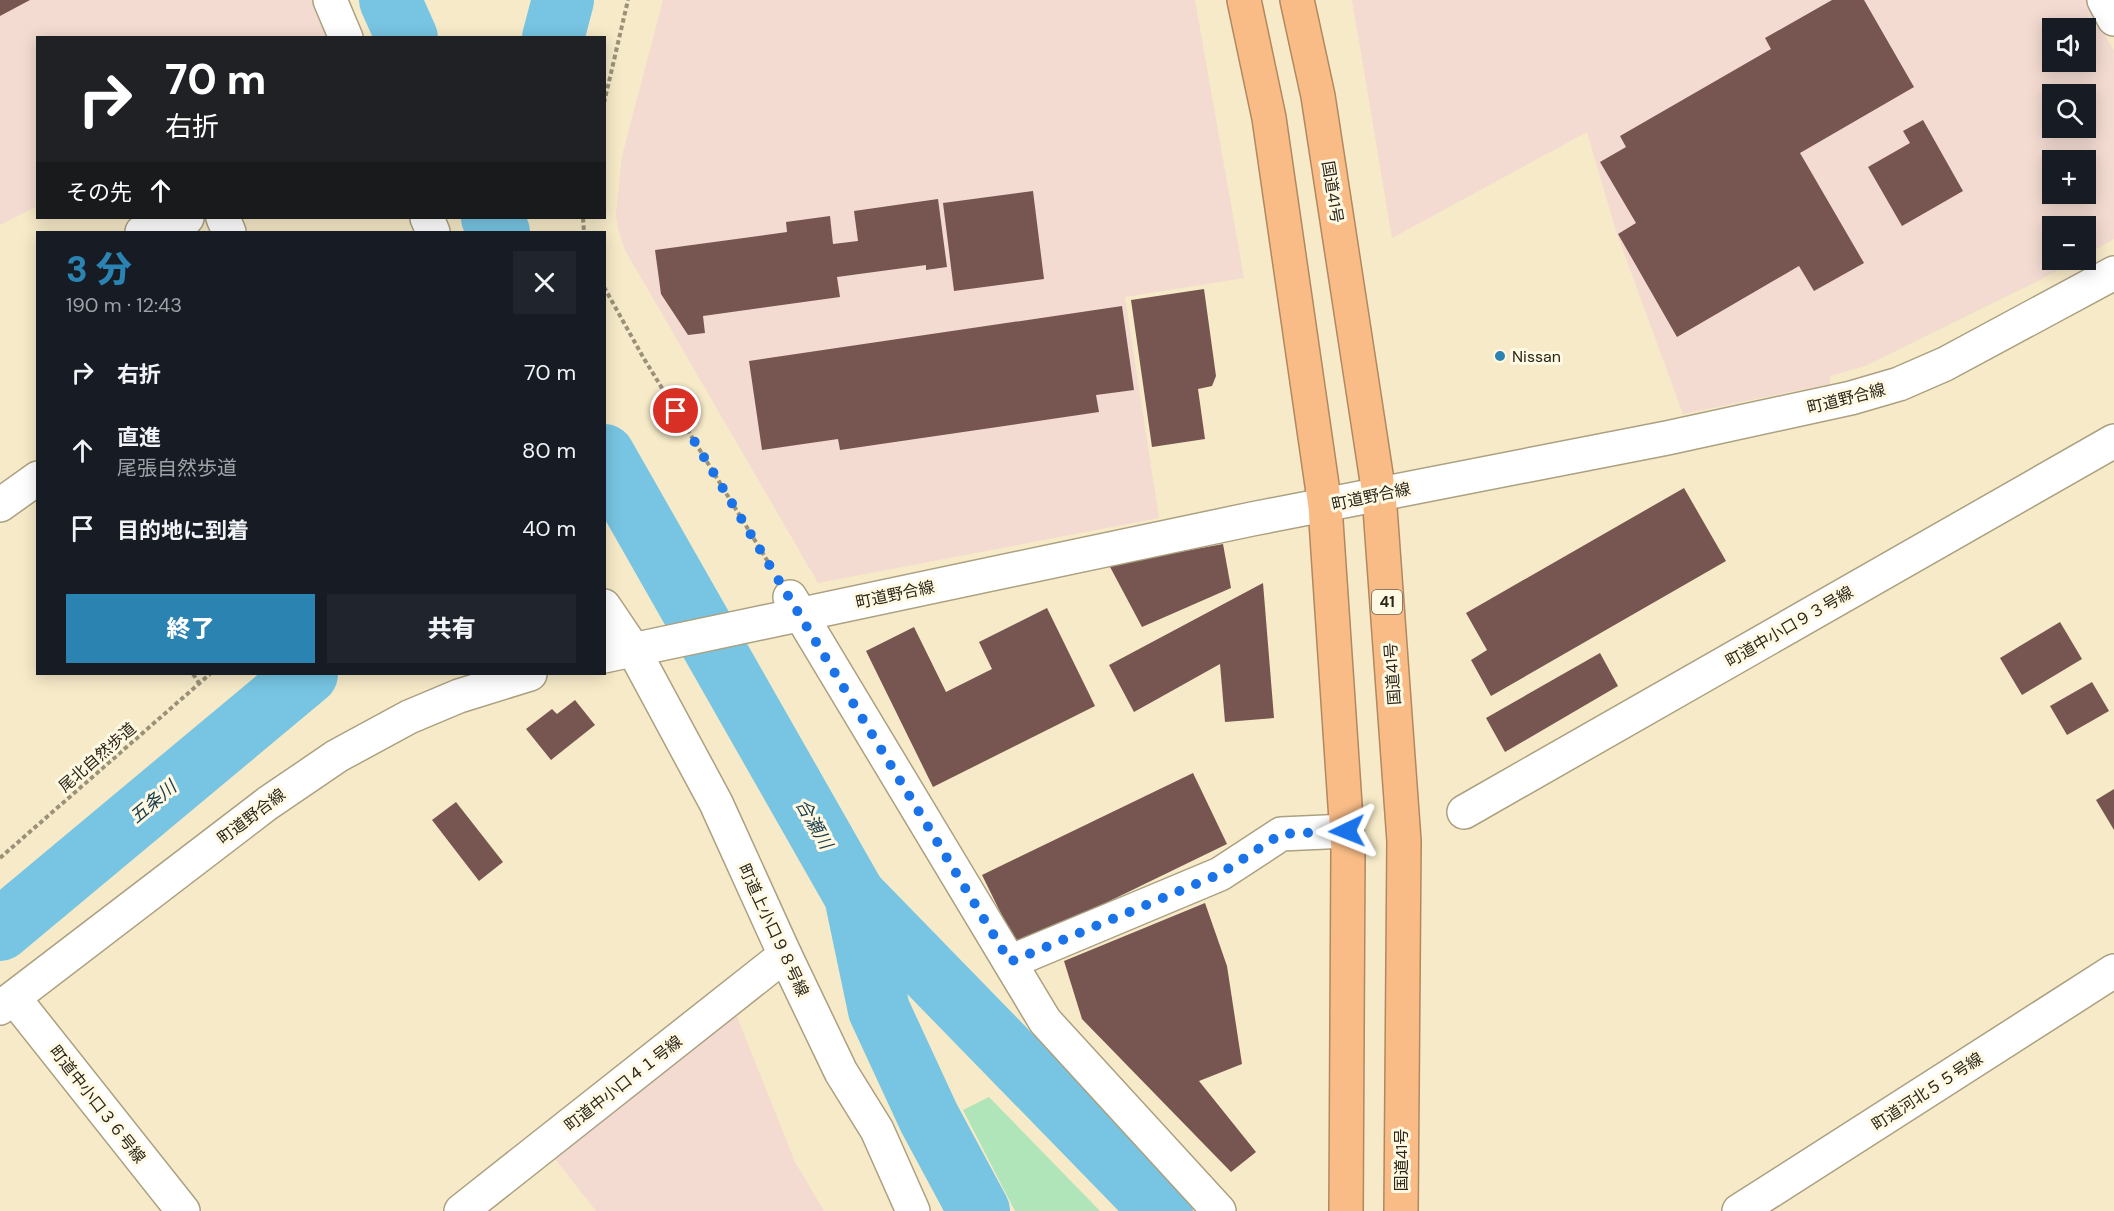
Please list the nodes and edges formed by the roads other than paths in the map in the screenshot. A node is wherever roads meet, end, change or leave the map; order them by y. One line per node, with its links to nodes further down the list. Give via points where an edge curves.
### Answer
1 (330, 0): 6 (street)
2 (1244, 0): 14 (highway, via 1269,118)
3 (1298, 0): 12 (highway, 国道41号 / 41, via 1318,96)
4 (2104, 0): 5 (street)
5 (2114, 19)
6 (345, 36)
7 (184, 219): 8 (street)
8 (145, 231)
9 (2114, 273): 12 (street, 町道野合線, via 1945,364 1899,384 1667,438)
10 (2114, 441): 20 (street, 町道中小口９３号線)
11 (36, 479): 13 (street)
12 (1379, 494): 14 (street, 町道野合線); 31 (highway, 国道41号 / 41, via 1404,841)
13 (0, 505)
14 (1325, 506): 15 (street, 町道野合線); 21 (highway)
15 (794, 609): 17 (street, 町道野合線); 23 (street)
16 (606, 610): 17 (street, 町道上小口９８号線)
17 (625, 651): 22 (street, 町道上小口９８号線, via 716,803)
18 (522, 675): 19 (street, 町道野合線)
19 (490, 679): 25 (street, 町道野合線, via 409,717 313,771)
20 (1464, 812)
21 (1347, 831): 23 (street, via 1281,834 1220,874); 30 (highway)
22 (785, 956): 27 (street, 町道中小口４１号線); 28 (street, 町道上小口９８号線, via 841,1072 877,1131)
23 (1010, 962): 29 (street, via 1045,1021)
24 (2114, 971): 32 (street, 町道河北５５号線)
25 (7, 1003): 26 (street, 町道中小口３６号線)
26 (183, 1211)
27 (461, 1211)
28 (913, 1211)
29 (1220, 1211)
30 (1346, 1211)
31 (1401, 1211)
32 (1739, 1211)

